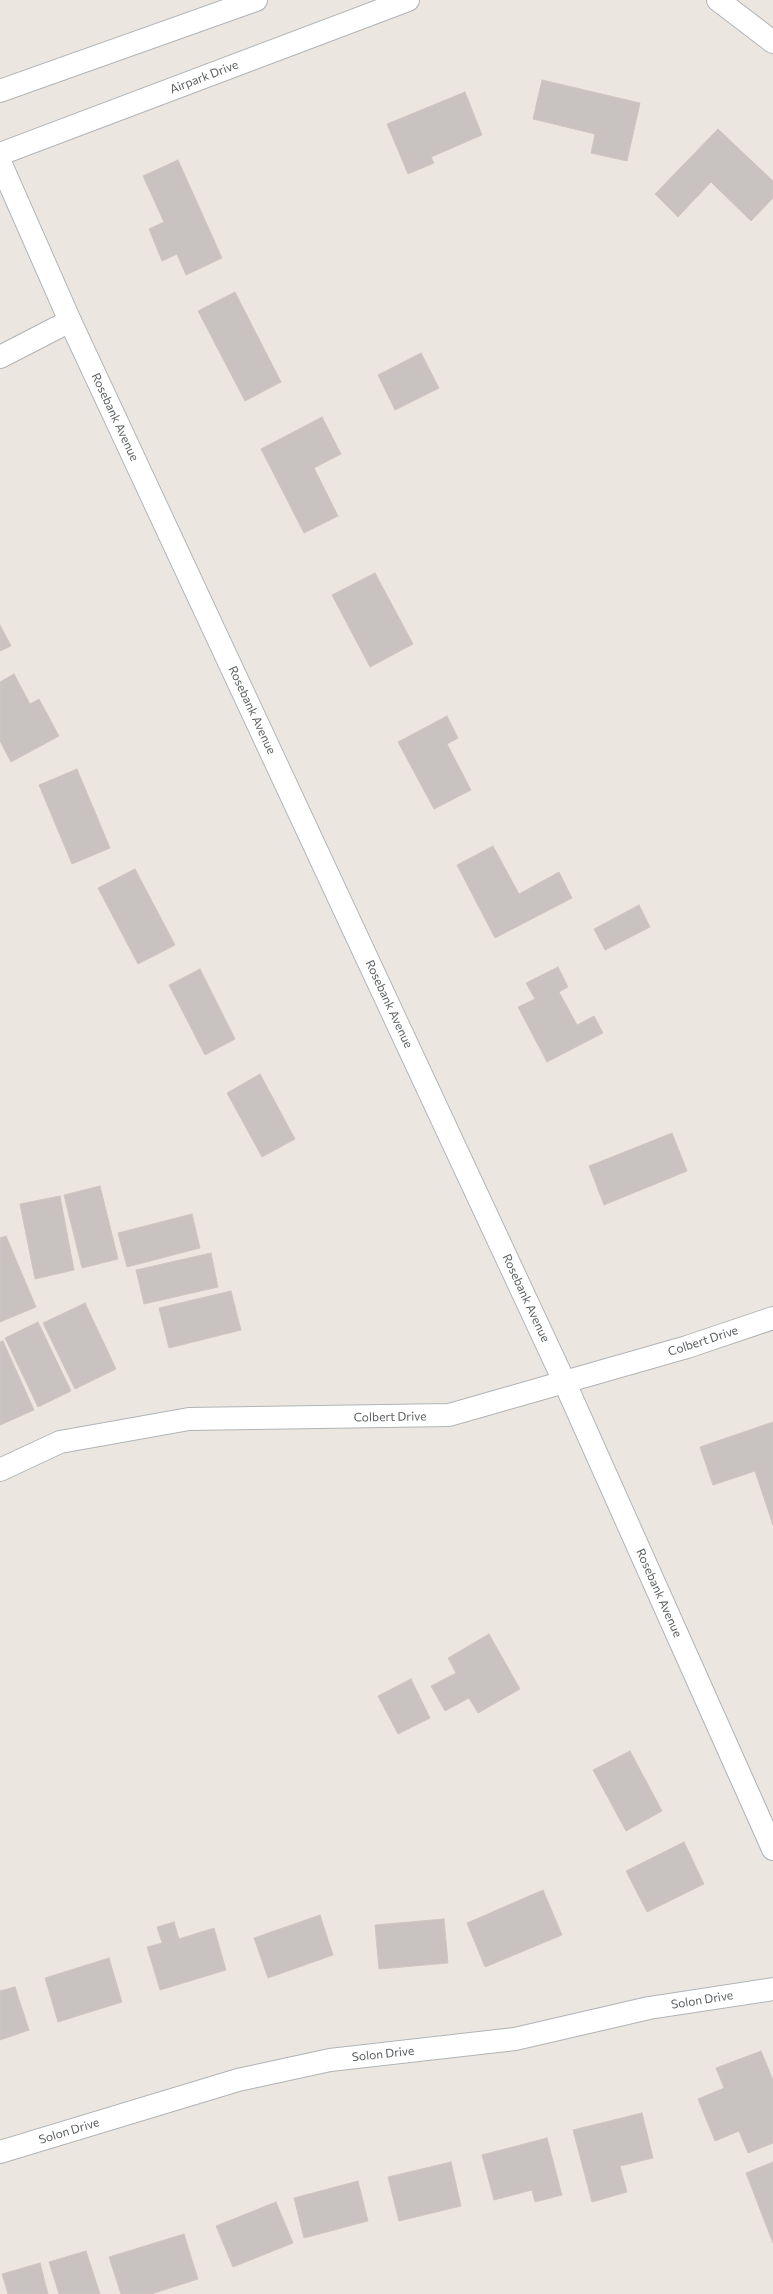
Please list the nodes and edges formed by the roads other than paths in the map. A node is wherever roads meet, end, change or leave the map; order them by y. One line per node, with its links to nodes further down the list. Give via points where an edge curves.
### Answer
1 (256, 0): 5 (street)
2 (408, 0): 6 (street, Airpark Drive)
3 (718, 0): 4 (street)
4 (773, 42)
5 (0, 91)
6 (0, 154)
7 (0, 162): 8 (street, Rosebank Avenue)
8 (70, 321): 9 (street); 11 (street, Rosebank Avenue)
9 (0, 357)
10 (773, 1318): 11 (street, Colbert Drive, via 687,1348)
11 (564, 1381): 12 (street, Colbert Drive, via 449,1415 189,1419 60,1442); 13 (street, Rosebank Avenue)
12 (0, 1470)
13 (773, 1849)
14 (773, 1989): 15 (street, Solon Drive, via 649,2008 516,2039 330,2060 238,2080)
15 (0, 2152)

